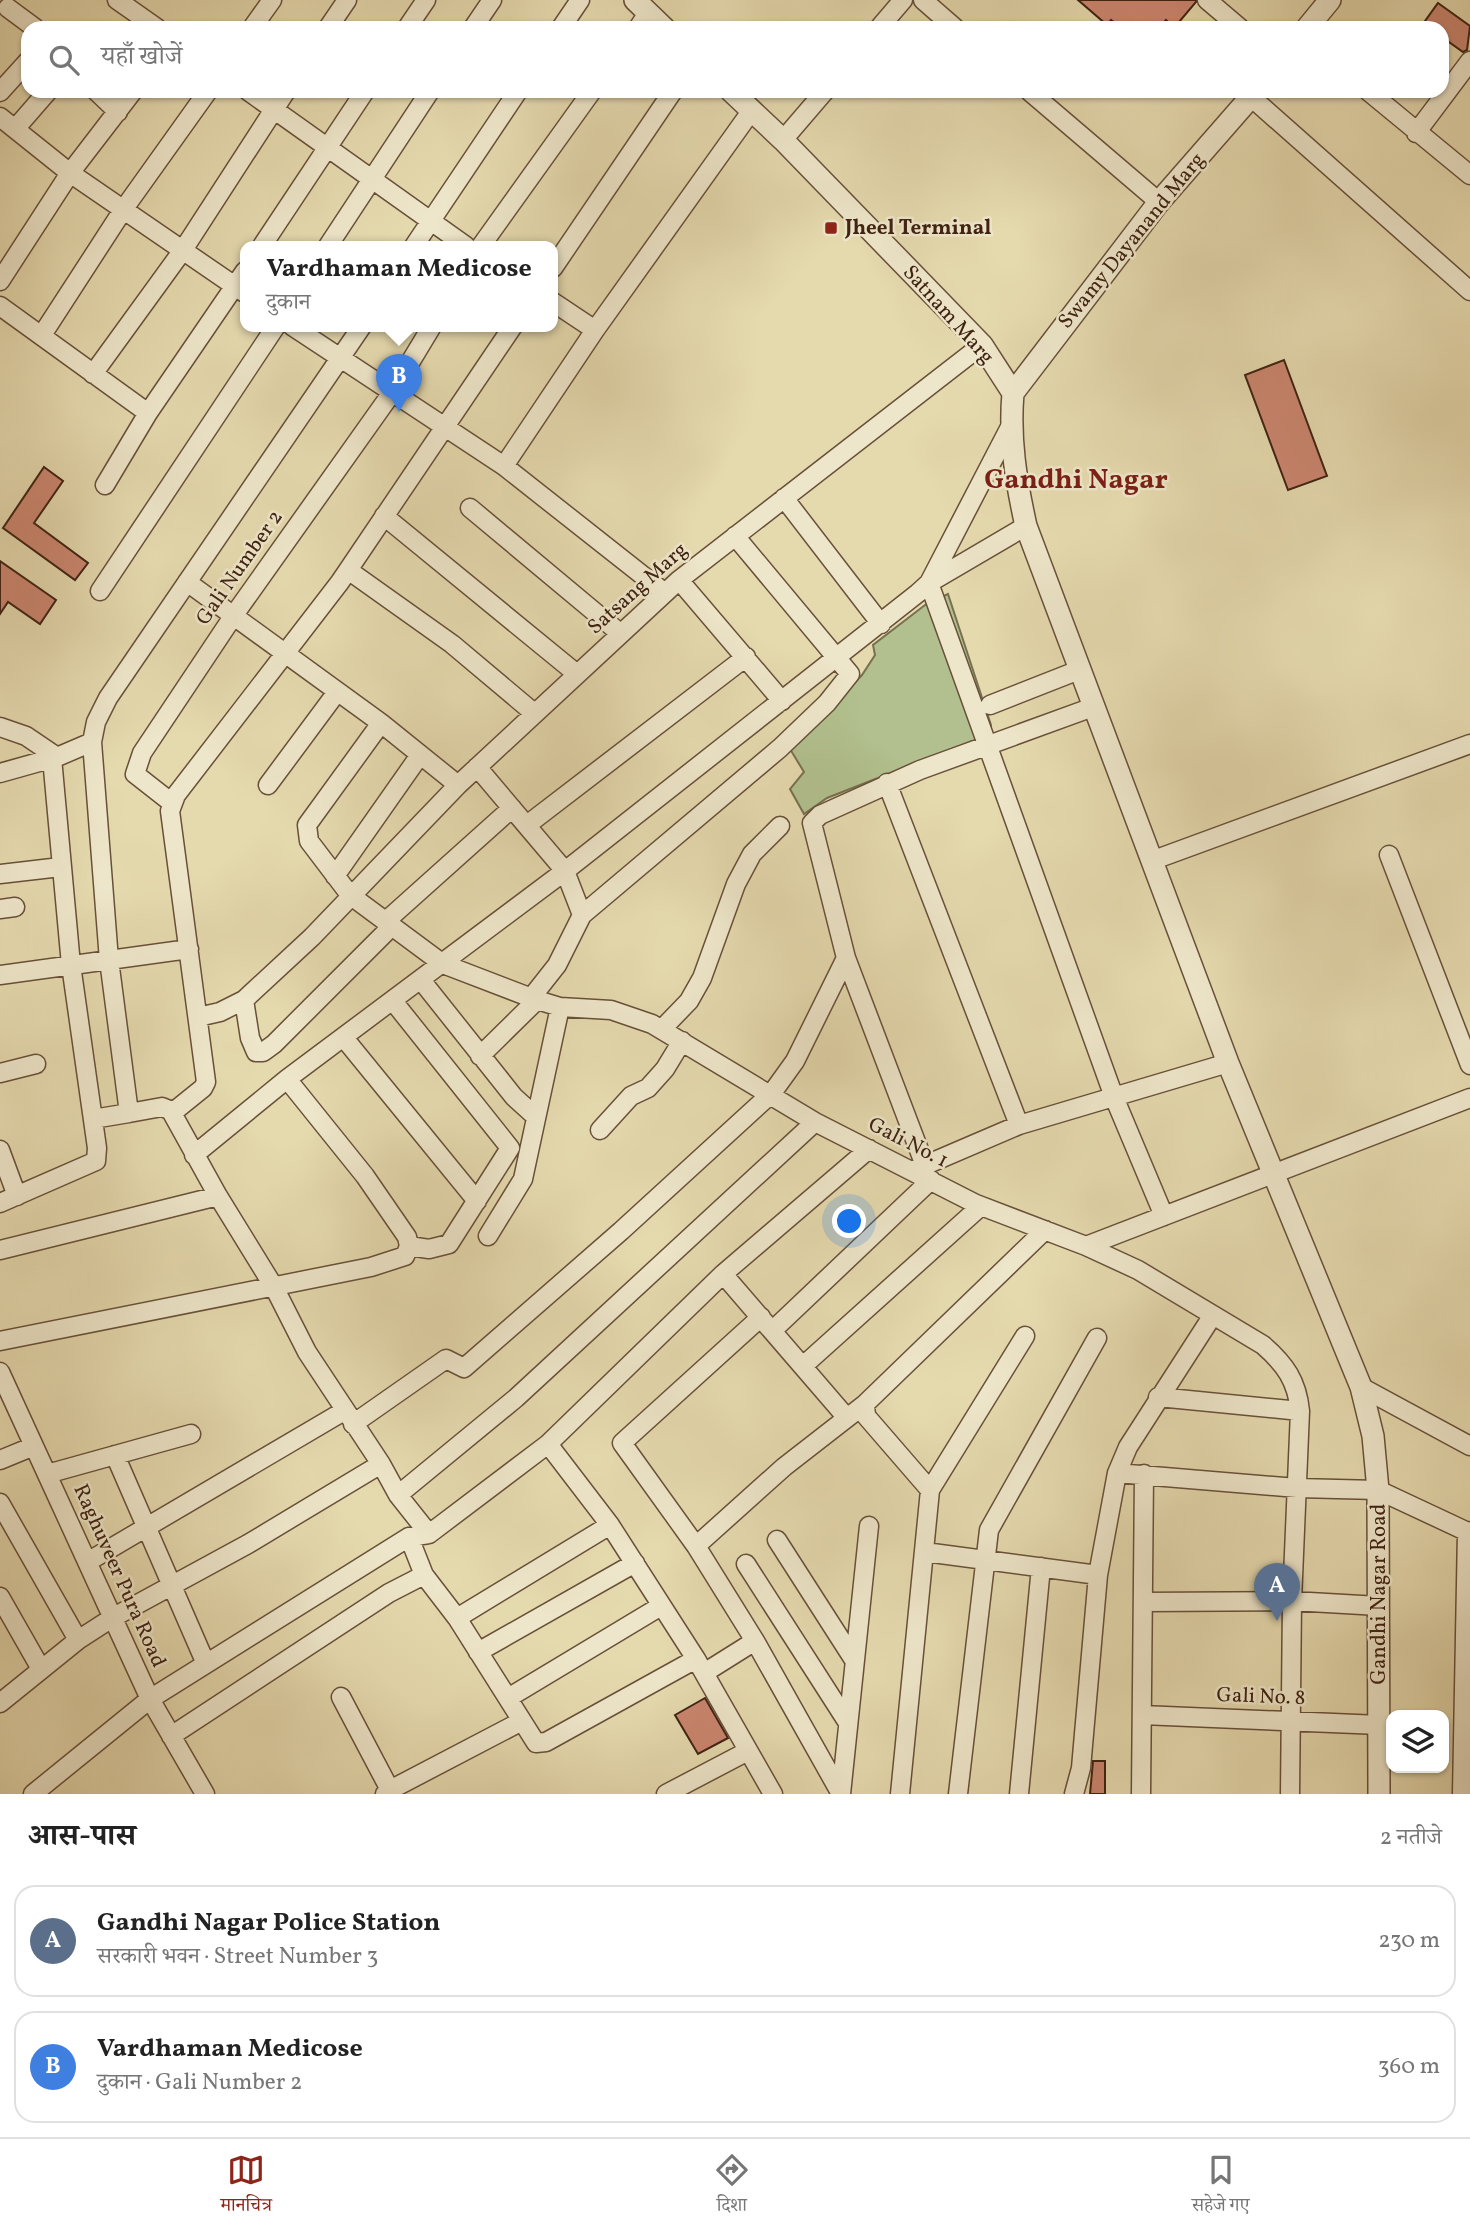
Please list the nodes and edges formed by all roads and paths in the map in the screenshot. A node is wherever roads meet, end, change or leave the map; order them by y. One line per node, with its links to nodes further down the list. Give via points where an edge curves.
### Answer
1 (117, 0): 13 (street)
2 (272, 0): 14 (street)
3 (347, 0): 15 (street)
4 (426, 0): 16 (street)
5 (492, 0): 17 (street)
6 (580, 0): 18 (street)
7 (903, 0): 19 (street)
8 (923, 0): 20 (street)
9 (1207, 0): 21 (street)
10 (1330, 0): 22 (street)
11 (7, 8): 12 (street)
12 (25, 21)
13 (147, 21)
14 (257, 21)
15 (333, 21)
16 (412, 21)
17 (478, 21)
18 (566, 21)
19 (885, 21)
20 (948, 21)
21 (1232, 21)
22 (1313, 21)
23 (1470, 61): 25 (street)
24 (21, 69): 26 (street)
25 (1449, 89)
26 (0, 92)
27 (42, 98): 49 (street)
28 (103, 98): 47 (street)
29 (128, 98): 47 (street)
30 (203, 98): 57 (street)
31 (258, 98): 45 (street)
32 (281, 98): 45 (street)
33 (360, 98): 52 (street)
34 (425, 98): 55 (street)
35 (513, 98): 58 (street)
36 (587, 98): 63 (street)
37 (668, 98): 65 (street)
38 (739, 98): 46 (street, Satnam Marg)
39 (819, 98): 51 (street)
40 (1037, 98): 56 (street)
41 (1250, 98): 56 (street, Swamy Dayanand Marg)
42 (1257, 98): 69 (street)
43 (1376, 98): 50 (street)
44 (1442, 98): 50 (street)
45 (274, 109): 52 (street); 64 (street)
46 (752, 110): 51 (street, Satnam Marg); 72 (street)
47 (118, 112): 53 (street)
48 (0, 117): 49 (street)
49 (15, 129): 53 (street)
50 (1416, 133): 54 (street)
51 (783, 140): 79 (street, Satnam Marg)
52 (327, 149): 55 (street); 59 (street)
53 (70, 173): 57 (street); 66 (street)
54 (1470, 175)
55 (371, 179): 58 (street); 60 (street)
56 (1159, 202): 82 (street, Swamy Dayanand Marg)
57 (123, 210): 64 (street); 78 (street)
58 (429, 222): 61 (street); 62 (street)
59 (265, 241)
60 (331, 241)
61 (417, 241)
62 (458, 241)
63 (485, 241)
64 (183, 250): 67 (street); 81 (street)
65 (558, 261)
66 (0, 281)
67 (240, 282)
68 (240, 286): 84 (street)
69 (1470, 290)
70 (558, 305): 72 (street)
71 (0, 306): 78 (street)
72 (595, 330): 87 (street)
73 (272, 332): 98 (street)
74 (300, 332): 80 (street)
75 (358, 332): 80 (street)
76 (428, 332): 83 (street, Gali Number 2)
77 (509, 332): 85 (street)
78 (42, 335): 81 (street)
79 (982, 345): 82 (street, Satnam Marg); 89 (street, Satsang Marg)
80 (340, 360): 83 (street); 96 (street)
81 (93, 374): 84 (street)
82 (1013, 393): 86 (street, Gandhi Nagar Road)
83 (391, 394): 85 (street); 100 (street, Gali Number 2)
84 (148, 413): 88 (street)
85 (443, 427): 87 (street); 91 (street)
86 (1010, 427): 92 (street, Gandhi Nagar Road); 97 (street)
87 (504, 466): 99 (street)
88 (105, 485)
89 (784, 498): 93 (street, Satsang Marg); 101 (street)
90 (470, 508): 102 (street)
91 (384, 516): 94 (street); 107 (street)
92 (1026, 526): 97 (street); 106 (street, Gandhi Nagar Road)
93 (735, 536): 95 (street, Satsang Marg); 105 (street)
94 (348, 570): 103 (street); 112 (street, via 452,644)
95 (679, 580): 99 (street, Satsang Marg); 104 (street)
96 (187, 582): 100 (street); 115 (street, via 108,698)
97 (929, 583): 101 (street); 117 (street)
98 (100, 591)
99 (665, 593): 102 (street, Satsang Marg)
100 (234, 615): 103 (street); 125 (street, Gali Number 2, via 142,752 135,774)
101 (881, 624): 105 (street)
102 (621, 634): 107 (street, Satsang Marg)
103 (285, 654): 108 (street); 125 (street)
104 (746, 657): 109 (street); 127 (street)
105 (838, 657): 109 (street); 136 (street, via 850,674 827,704)
106 (1079, 670): 110 (street); 111 (street, Gandhi Nagar Road)
107 (577, 674): 112 (street, Satsang Marg)
108 (337, 692): 113 (street); 123 (street)
109 (782, 701): 132 (street)
110 (990, 705)
111 (1093, 707): 117 (street); 130 (street, Gandhi Nagar Road)
112 (534, 713): 120 (street, Satsang Marg)
113 (381, 723): 118 (street); 134 (street, Gali No. 1, via 307,825 309,841)
114 (0, 727): 119 (street, via 26,736)
115 (92, 742): 119 (street); 140 (street)
116 (1470, 744): 130 (street)
117 (989, 745): 122 (street); 160 (street)
118 (420, 755): 124 (street); 134 (street)
119 (54, 757): 121 (street); 142 (street)
120 (477, 767): 124 (street, Satsang Marg); 126 (street)
121 (0, 773)
122 (887, 783): 139 (street, via 812,823); 167 (street)
123 (268, 785)
124 (458, 785): 135 (street, Satsang Marg)
125 (172, 803): 138 (street)
126 (512, 807): 127 (street); 137 (street)
127 (527, 825): 132 (street)
128 (779, 826): 150 (street, via 752,854 736,884 689,1001)
129 (1389, 855): 156 (street)
130 (1151, 861): 154 (street, Gandhi Nagar Road)
131 (52, 868): 133 (street)
132 (565, 871): 136 (street); 141 (street)
133 (0, 874)
134 (335, 876): 135 (street, Gali No. 1)
135 (350, 895): 137 (street, Gali No. 1); 146 (street, Satsang Marg)
136 (582, 915): 145 (street)
137 (388, 923): 141 (street, Gali No. 1); 146 (street, via 263,1052 256,1052 250,1038)
138 (189, 950): 140 (street); 149 (street)
139 (846, 958): 159 (street, via 795,1061); 172 (street)
140 (109, 960): 142 (street); 163 (street)
141 (443, 964): 144 (street); 145 (street, Gali No. 1)
142 (71, 965): 143 (street); 165 (street)
143 (0, 975)
144 (421, 980): 147 (street); 153 (street)
145 (534, 999): 148 (street, Gali No. 1); 153 (street)
146 (244, 1000): 149 (street, Satsang Marg)
147 (393, 1001): 151 (street); 176 (street, via 510,1148)
148 (560, 1007): 150 (street, Gali No. 1, via 611,1010); 164 (street)
149 (198, 1017): 162 (street, via 205,1085)
150 (662, 1029): 152 (street, Gali No. 1)
151 (344, 1038): 158 (street); 176 (street)
152 (682, 1041): 159 (street, Gali No. 1); 168 (street, via 666,1069 648,1088 631,1096)
153 (480, 1056): 164 (street)
154 (1228, 1063): 160 (street); 173 (street, Gandhi Nagar Road)
155 (36, 1064): 157 (street)
156 (1470, 1065)
157 (0, 1073)
158 (287, 1079): 171 (street); 182 (street, via 365,1175)
159 (772, 1093): 166 (street, Gali No. 1); 198 (street, via 464,1368 446,1359)
160 (1114, 1097): 167 (street); 179 (street)
161 (1470, 1098): 173 (street)
162 (172, 1111): 163 (street, via 162,1107); 171 (street)
163 (129, 1113): 165 (street)
164 (535, 1116): 181 (street, via 523,1179)
165 (93, 1119): 174 (street, via 96,1161)
166 (816, 1122): 169 (street, Gali No. 1); 213 (street, via 516,1398)
167 (1019, 1125): 172 (street)
168 (600, 1130)
169 (869, 1149): 172 (street, Gali No. 1); 185 (street)
170 (0, 1150): 174 (street)
171 (194, 1155): 175 (street)
172 (923, 1171): 178 (street, Gali No. 1); 188 (street)
173 (1279, 1189): 179 (street); 194 (street, Gandhi Nagar Road)
174 (17, 1196): 177 (street)
175 (218, 1196): 184 (street); 186 (street)
176 (477, 1201): 182 (street, via 449,1244)
177 (0, 1203)
178 (981, 1206): 180 (street, Gali No. 1); 192 (street)
179 (1164, 1216): 183 (street)
180 (1045, 1230): 183 (street, Gali No. 1); 196 (street)
181 (488, 1236)
182 (409, 1246): 186 (street, via 409,1252 397,1260)
183 (1086, 1246): 187 (street, Gali No. 1, via 1138,1270)
184 (0, 1250)
185 (723, 1274): 188 (street); 201 (street)
186 (274, 1287): 191 (street); 198 (street, via 307,1352)
187 (1213, 1315): 195 (street); 197 (street, Gali No. 1, via 1281,1361 1294,1381)
188 (766, 1324): 192 (street); 222 (street, via 622,1443)
189 (1024, 1336): 211 (street)
190 (1097, 1338): 224 (street, via 998,1511)
191 (0, 1341)
192 (803, 1366): 199 (street)
193 (0, 1372): 202 (street, Raghuveer Pura Road)
194 (1361, 1387): 203 (street); 212 (street, Gandhi Nagar Road, via 1373,1436)
195 (1158, 1397): 197 (street); 208 (street)
196 (864, 1404): 199 (street); 211 (street, via 866,1416)
197 (1300, 1411): 210 (street)
198 (349, 1418): 206 (street); 217 (street)
199 (847, 1418): 222 (street)
200 (191, 1434): 204 (street)
201 (548, 1444): 215 (street); 219 (street)
202 (34, 1446): 205 (street); 207 (street, Raghuveer Pura Road)
203 (1470, 1446)
204 (115, 1455): 207 (street); 217 (street)
205 (0, 1460)
206 (381, 1464): 213 (street); 231 (street, via 248,1545)
207 (47, 1474): 225 (street, Raghuveer Pura Road)
208 (1117, 1474): 209 (street); 229 (street)
209 (1144, 1474): 210 (street); 234 (street)
210 (1297, 1488): 212 (street); 233 (street)
211 (930, 1490): 223 (street)
212 (1378, 1490): 218 (street); 236 (street, Gandhi Nagar Road)
213 (398, 1495): 219 (street)
214 (0, 1503): 240 (street)
215 (610, 1525): 226 (street); 239 (street)
216 (869, 1526): 243 (street)
217 (149, 1527): 225 (street); 231 (street)
218 (1469, 1532): 237 (street)
219 (429, 1534): 220 (street)
220 (409, 1537): 230 (street); 244 (street)
221 (778, 1540): 243 (street)
222 (696, 1546): 241 (street)
223 (925, 1552): 224 (street); 267 (street)
224 (984, 1559): 228 (street); 268 (street)
225 (89, 1561): 238 (street, Raghuveer Pura Road)
226 (635, 1563): 235 (street); 242 (street)
227 (746, 1564): 256 (street)
228 (1041, 1567): 229 (street); 269 (street)
229 (1098, 1575): 270 (street, via 1081,1768)
230 (424, 1576): 239 (street); 258 (street, via 356,1614)
231 (172, 1584): 238 (street); 244 (street)
232 (0, 1597): 246 (street)
233 (1292, 1601): 234 (street); 236 (street); 253 (street)
234 (1143, 1602): 252 (street)
235 (661, 1605): 245 (street); 249 (street)
236 (1379, 1606): 257 (street, Gandhi Nagar Road)
237 (1467, 1606): 247 (street)
238 (112, 1618): 240 (street); 250 (street, Raghuveer Pura Road)
239 (457, 1618): 242 (street)
240 (78, 1640): 246 (street)
241 (755, 1641): 245 (street); 266 (street)
242 (478, 1652): 249 (street)
243 (854, 1660): 256 (street)
244 (206, 1664): 250 (street)
245 (700, 1666): 254 (street, via 542,1744 536,1743); 259 (street)
246 (41, 1669): 251 (street)
247 (1467, 1670): 255 (street)
248 (341, 1697): 261 (street)
249 (508, 1698): 254 (street)
250 (150, 1699): 258 (street, Raghuveer Pura Road); 262 (street)
251 (1, 1701)
252 (1142, 1715): 253 (street, Gali No. 8); 271 (street)
253 (1291, 1720): 257 (street, Gali No. 8); 272 (street)
254 (522, 1721): 261 (street)
255 (1467, 1721): 260 (street)
256 (848, 1723): 266 (street)
257 (1380, 1725): 273 (street, Gandhi Nagar Road)
258 (171, 1736): 263 (street, Raghuveer Pura Road)
259 (748, 1751): 264 (street); 265 (street)
260 (1465, 1784)
261 (394, 1791)
262 (33, 1794)
263 (205, 1794)
264 (666, 1794)
265 (773, 1794)
266 (841, 1794)
267 (900, 1794)
268 (958, 1794)
269 (1018, 1794)
270 (1074, 1794)
271 (1141, 1794)
272 (1290, 1794)
273 (1379, 1794)

